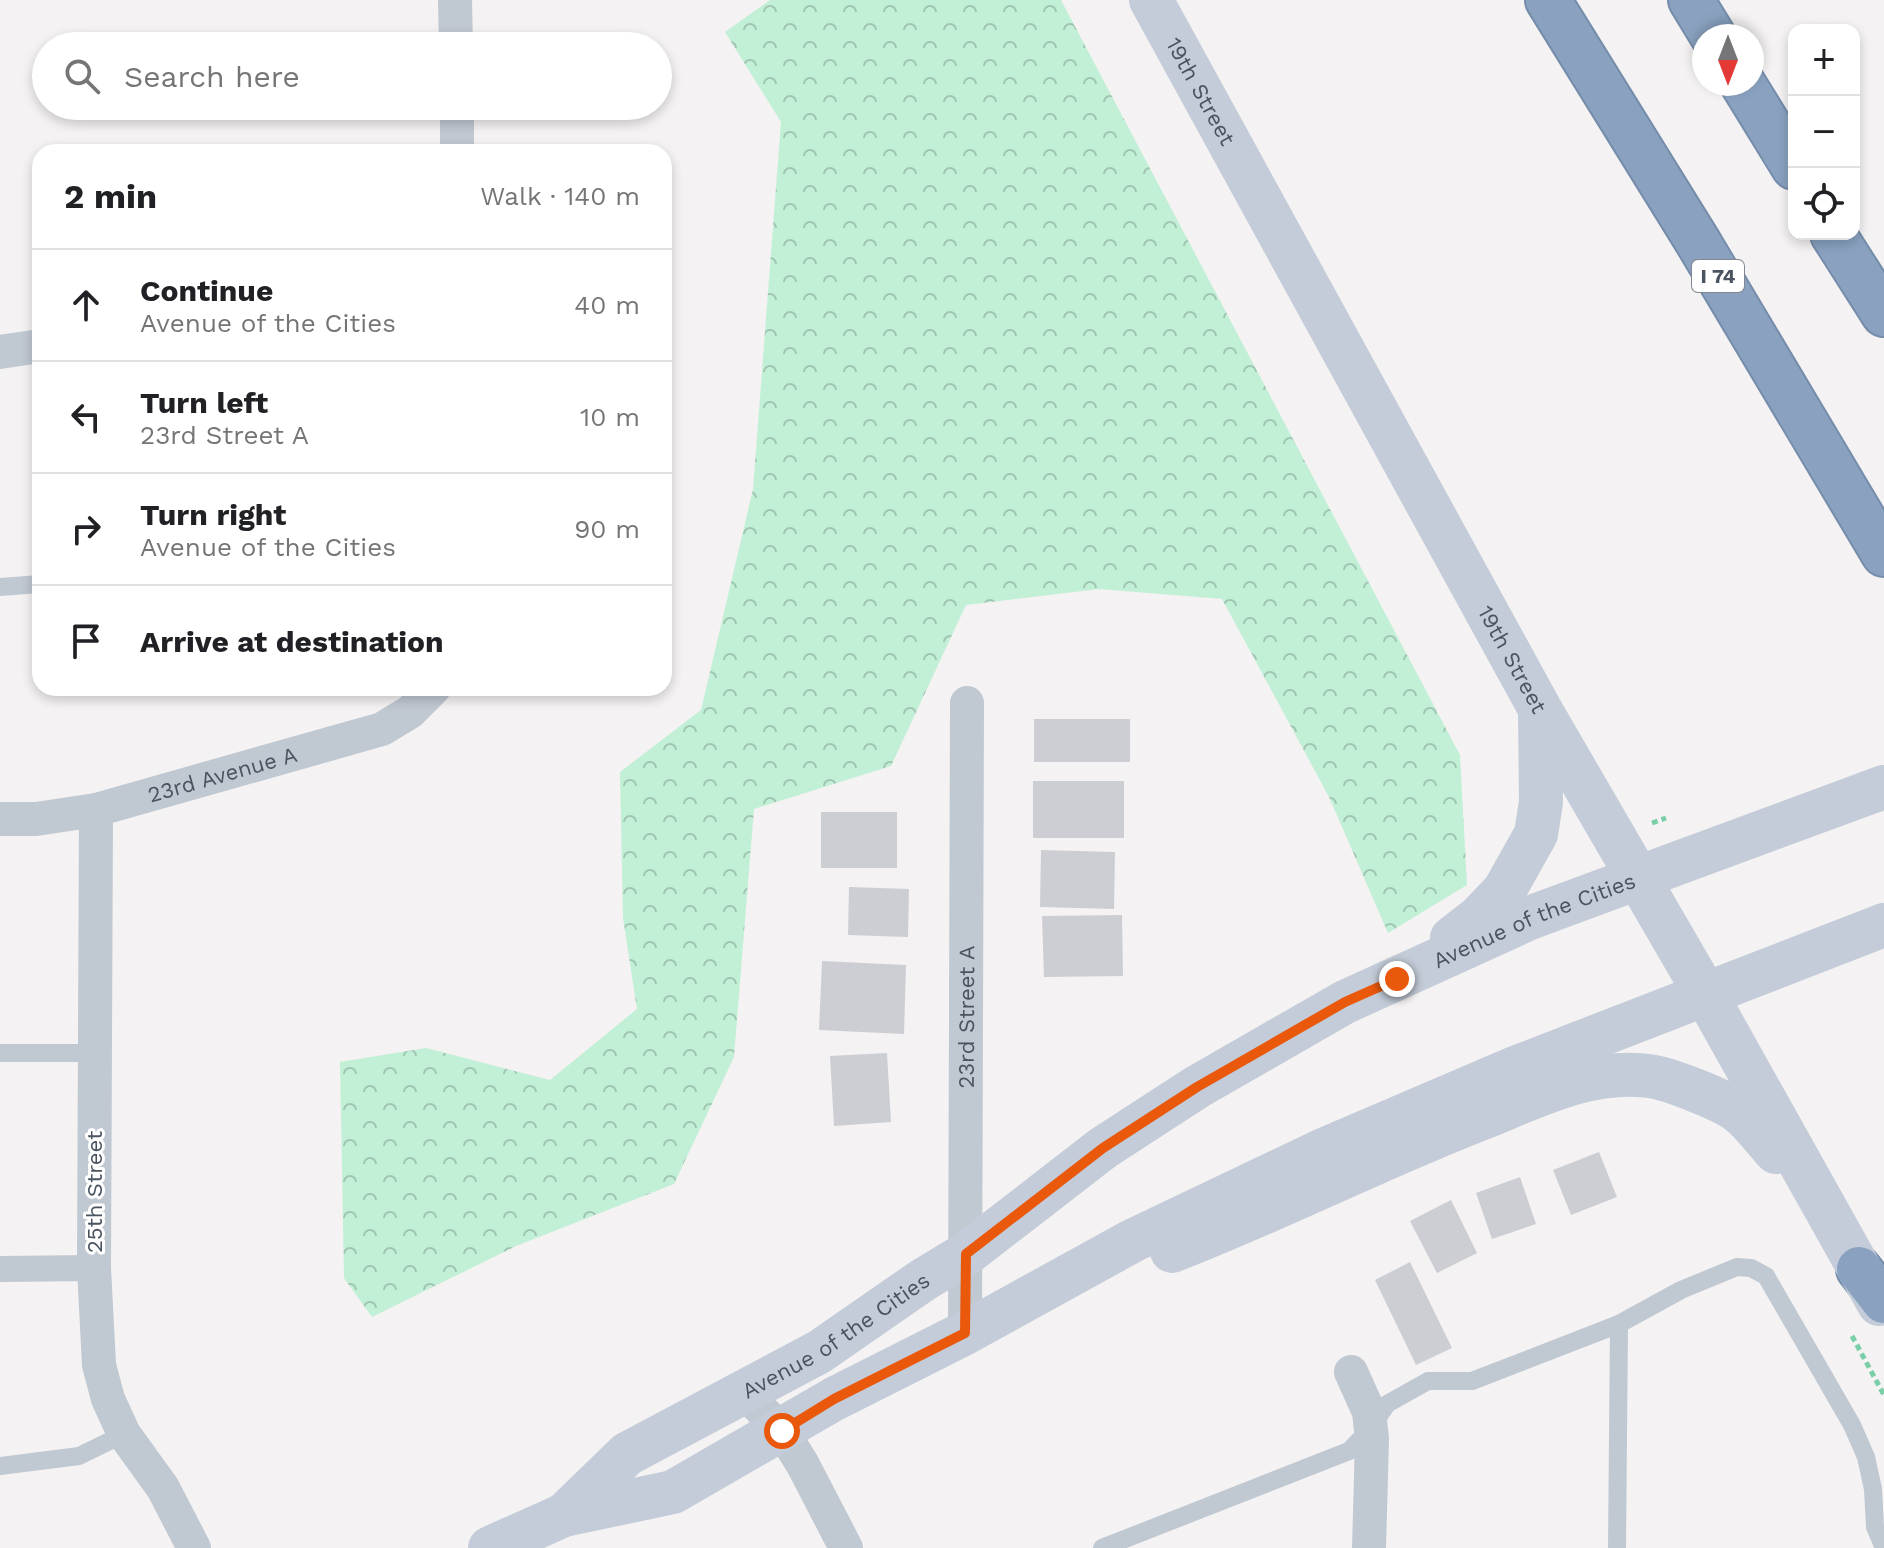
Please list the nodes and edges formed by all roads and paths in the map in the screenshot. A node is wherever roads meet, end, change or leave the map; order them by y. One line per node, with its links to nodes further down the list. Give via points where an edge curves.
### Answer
1 (455, 0): 6 (street)
2 (1151, 0): 20 (main road, 19th Street)
3 (1548, 0): 15 (highway, I 74)
4 (1691, 0): 5 (highway)
5 (1706, 24)
6 (456, 32)
7 (1750, 96): 10 (highway)
8 (457, 120): 9 (street)
9 (457, 144)
10 (1788, 157)
11 (1837, 240): 12 (highway)
12 (1884, 314)
13 (32, 347): 14 (street)
14 (0, 352)
15 (1884, 554)
16 (32, 585): 17 (lane)
17 (0, 587)
18 (427, 696): 22 (street, 23rd Avenue A, via 382,729)
19 (967, 703): 31 (street, 23rd Street A)
20 (1540, 709): 24 (main road, 19th Street); 26 (main road, via 1541,802 1532,842 1504,891 1479,917)
21 (1884, 787): 24 (main road, Avenue of the Cities)
22 (96, 810): 23 (street, 23rd Avenue A); 29 (street, 25th Street)
23 (0, 819)
24 (1640, 879): 26 (main road, Avenue of the Cities, via 1532,917); 27 (main road, 19th Street)
25 (1884, 925): 27 (main road, Avenue of the Cities)
26 (1397, 979): 31 (main road, Avenue of the Cities, via 1345,1002 1197,1087 1103,1148)
27 (1706, 995): 30 (main road, 19th Street); 37 (main road, Avenue of the Cities, via 1515,1068 1321,1151 1132,1241)
28 (0, 1053): 29 (lane)
29 (95, 1053): 32 (street, 25th Street)
30 (1827, 1209): 34 (main road, 19th Street); 37 (main road, via 1739,1112 1650,1076 1594,1077 1397,1151 1242,1224)
31 (966, 1254): 37 (street, 23rd Street A); 39 (main road, Avenue of the Cities, via 819,1352)
32 (94, 1268): 33 (street); 42 (street, 25th Street, via 99,1365)
33 (0, 1269)
34 (1872, 1285): 35 (main road, 19th Street)
35 (1884, 1313)
36 (1619, 1324): 40 (lane, via 1472,1381 1428,1381 1387,1404); 50 (lane); 51 (lane, via 1737,1267 1766,1276 1857,1436)
37 (965, 1333): 41 (main road, Avenue of the Cities)
38 (1351, 1372): 40 (street)
39 (745, 1393): 41 (street); 44 (main road, Avenue of the Cities, via 627,1454)
40 (1371, 1428): 45 (lane, via 1349,1451); 49 (street)
41 (782, 1431): 44 (main road, Avenue of the Cities, via 673,1492); 48 (street)
42 (124, 1434): 43 (lane, via 79,1456); 46 (street, 25th Street, via 163,1488)
43 (0, 1466)
44 (564, 1515): 47 (main road, Avenue of the Cities)
45 (1112, 1546)
46 (194, 1548)
47 (490, 1548)
48 (846, 1548)
49 (1369, 1548)
50 (1617, 1548)
51 (1884, 1548)

